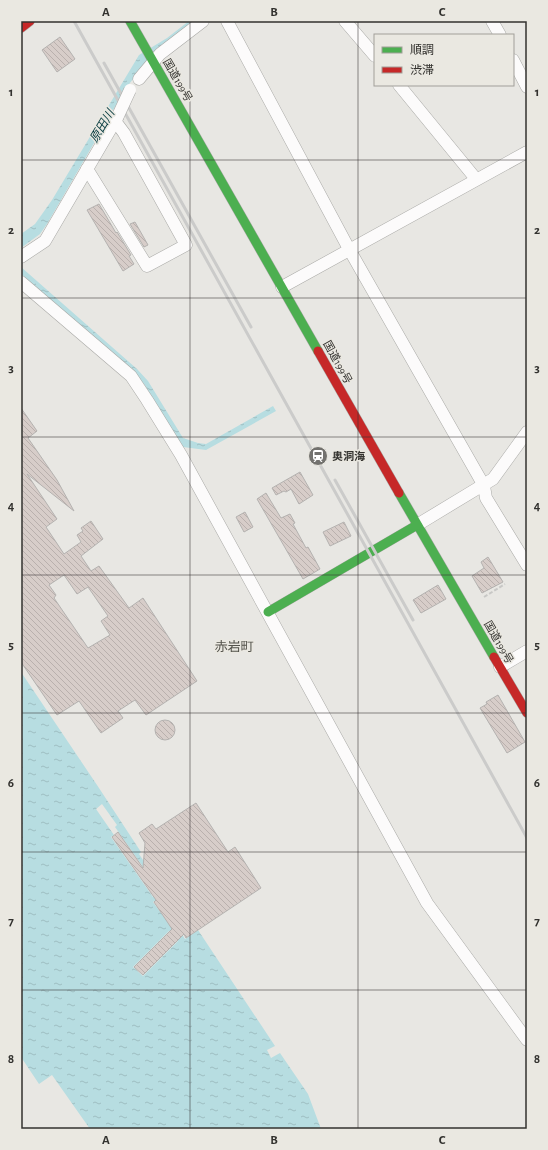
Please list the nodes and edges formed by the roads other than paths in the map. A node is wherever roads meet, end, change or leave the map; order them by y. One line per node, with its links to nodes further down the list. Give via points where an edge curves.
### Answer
1 (30, 21): 7 (main road)
2 (130, 21): 10 (main road, 国道199号)
3 (203, 21): 10 (street)
4 (227, 21): 20 (street)
5 (345, 21): 9 (street)
6 (492, 21): 8 (street)
7 (21, 28)
8 (499, 34)
9 (374, 55)
10 (159, 56): 12 (street); 23 (main road, 国道199号)
11 (514, 62): 14 (street)
12 (139, 79)
13 (400, 86): 19 (street)
14 (527, 86)
15 (130, 90): 16 (street, bridge)
16 (116, 120): 18 (street); 18 (street, via 186,245 147,266)
17 (527, 152): 19 (street)
18 (87, 169): 21 (street, via 45,242)
19 (476, 180): 20 (street)
20 (349, 249): 23 (street); 25 (street)
21 (21, 257)
22 (21, 282): 28 (street, via 131,376 181,455)
23 (289, 283): 26 (main road, 国道199号)
24 (527, 432): 25 (street, via 493,479)
25 (484, 486): 26 (street); 27 (street, via 486,498)
26 (424, 521): 28 (main road); 30 (main road, 国道199号)
27 (527, 565)
28 (268, 612): 32 (street, via 427,904)
29 (527, 651): 30 (street)
30 (506, 663): 31 (main road, 国道199号)
31 (527, 713)
32 (527, 1040)

